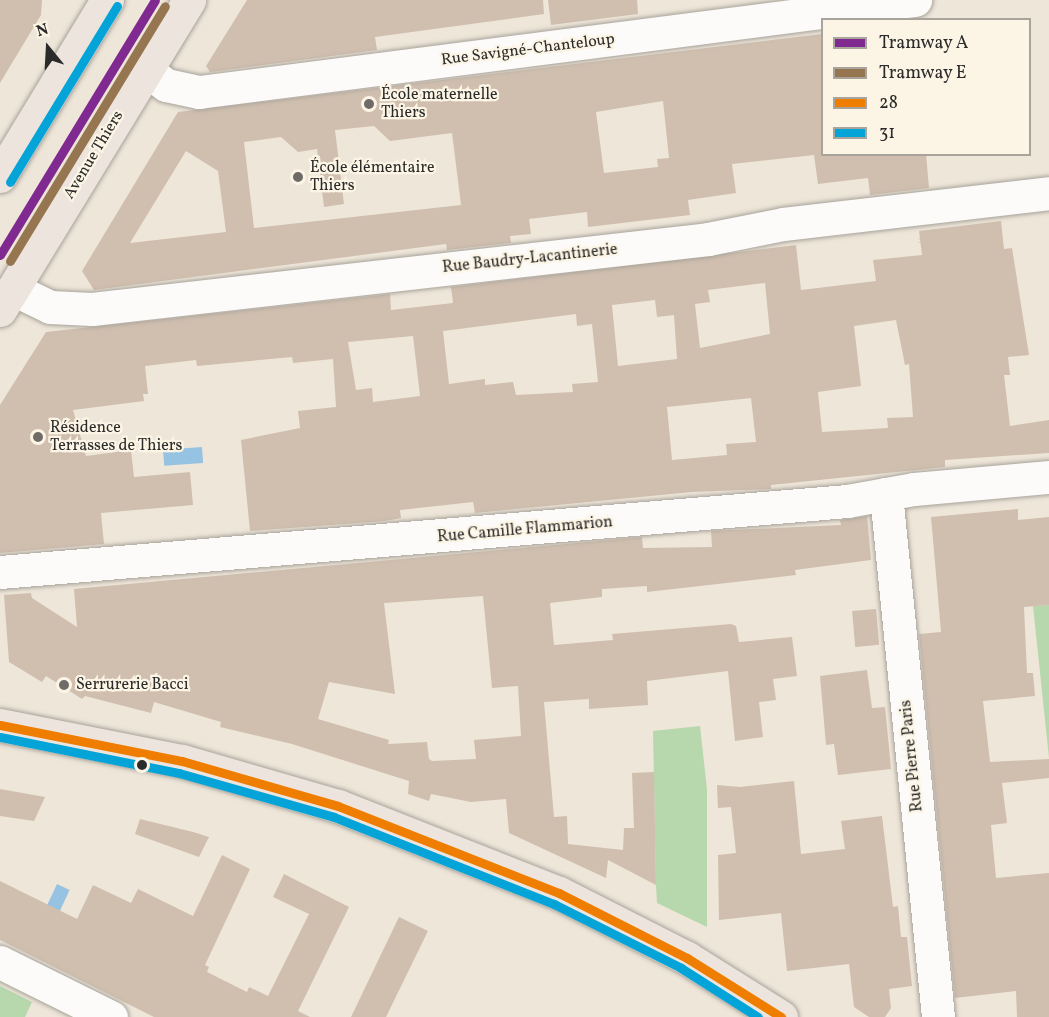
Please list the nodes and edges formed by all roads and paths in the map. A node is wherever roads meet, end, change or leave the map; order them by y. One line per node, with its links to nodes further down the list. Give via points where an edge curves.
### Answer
1 (107, 0): 5 (main road)
2 (189, 0): 4 (main road, Avenue Thiers)
3 (915, 0): 4 (street, Rue Savigné-Chanteloup, via 200,92 166,85)
4 (146, 70): 7 (main road, Avenue Thiers)
5 (0, 176)
6 (1049, 196): 7 (street, Rue Baudry-Lacantinerie, via 783,224 708,239 92,309)
7 (6, 300)
8 (1049, 477): 9 (street, Rue Camille Flammarion)
9 (886, 494): 10 (street, Rue Camille Flammarion, via 360,544 312,544); 15 (street, Rue Pierre Paris)
10 (0, 572)
11 (0, 725): 14 (main road, via 182,761 338,806 559,892 687,958)
12 (0, 962): 13 (street)
13 (111, 1017)
14 (781, 1017)
15 (938, 1017)

